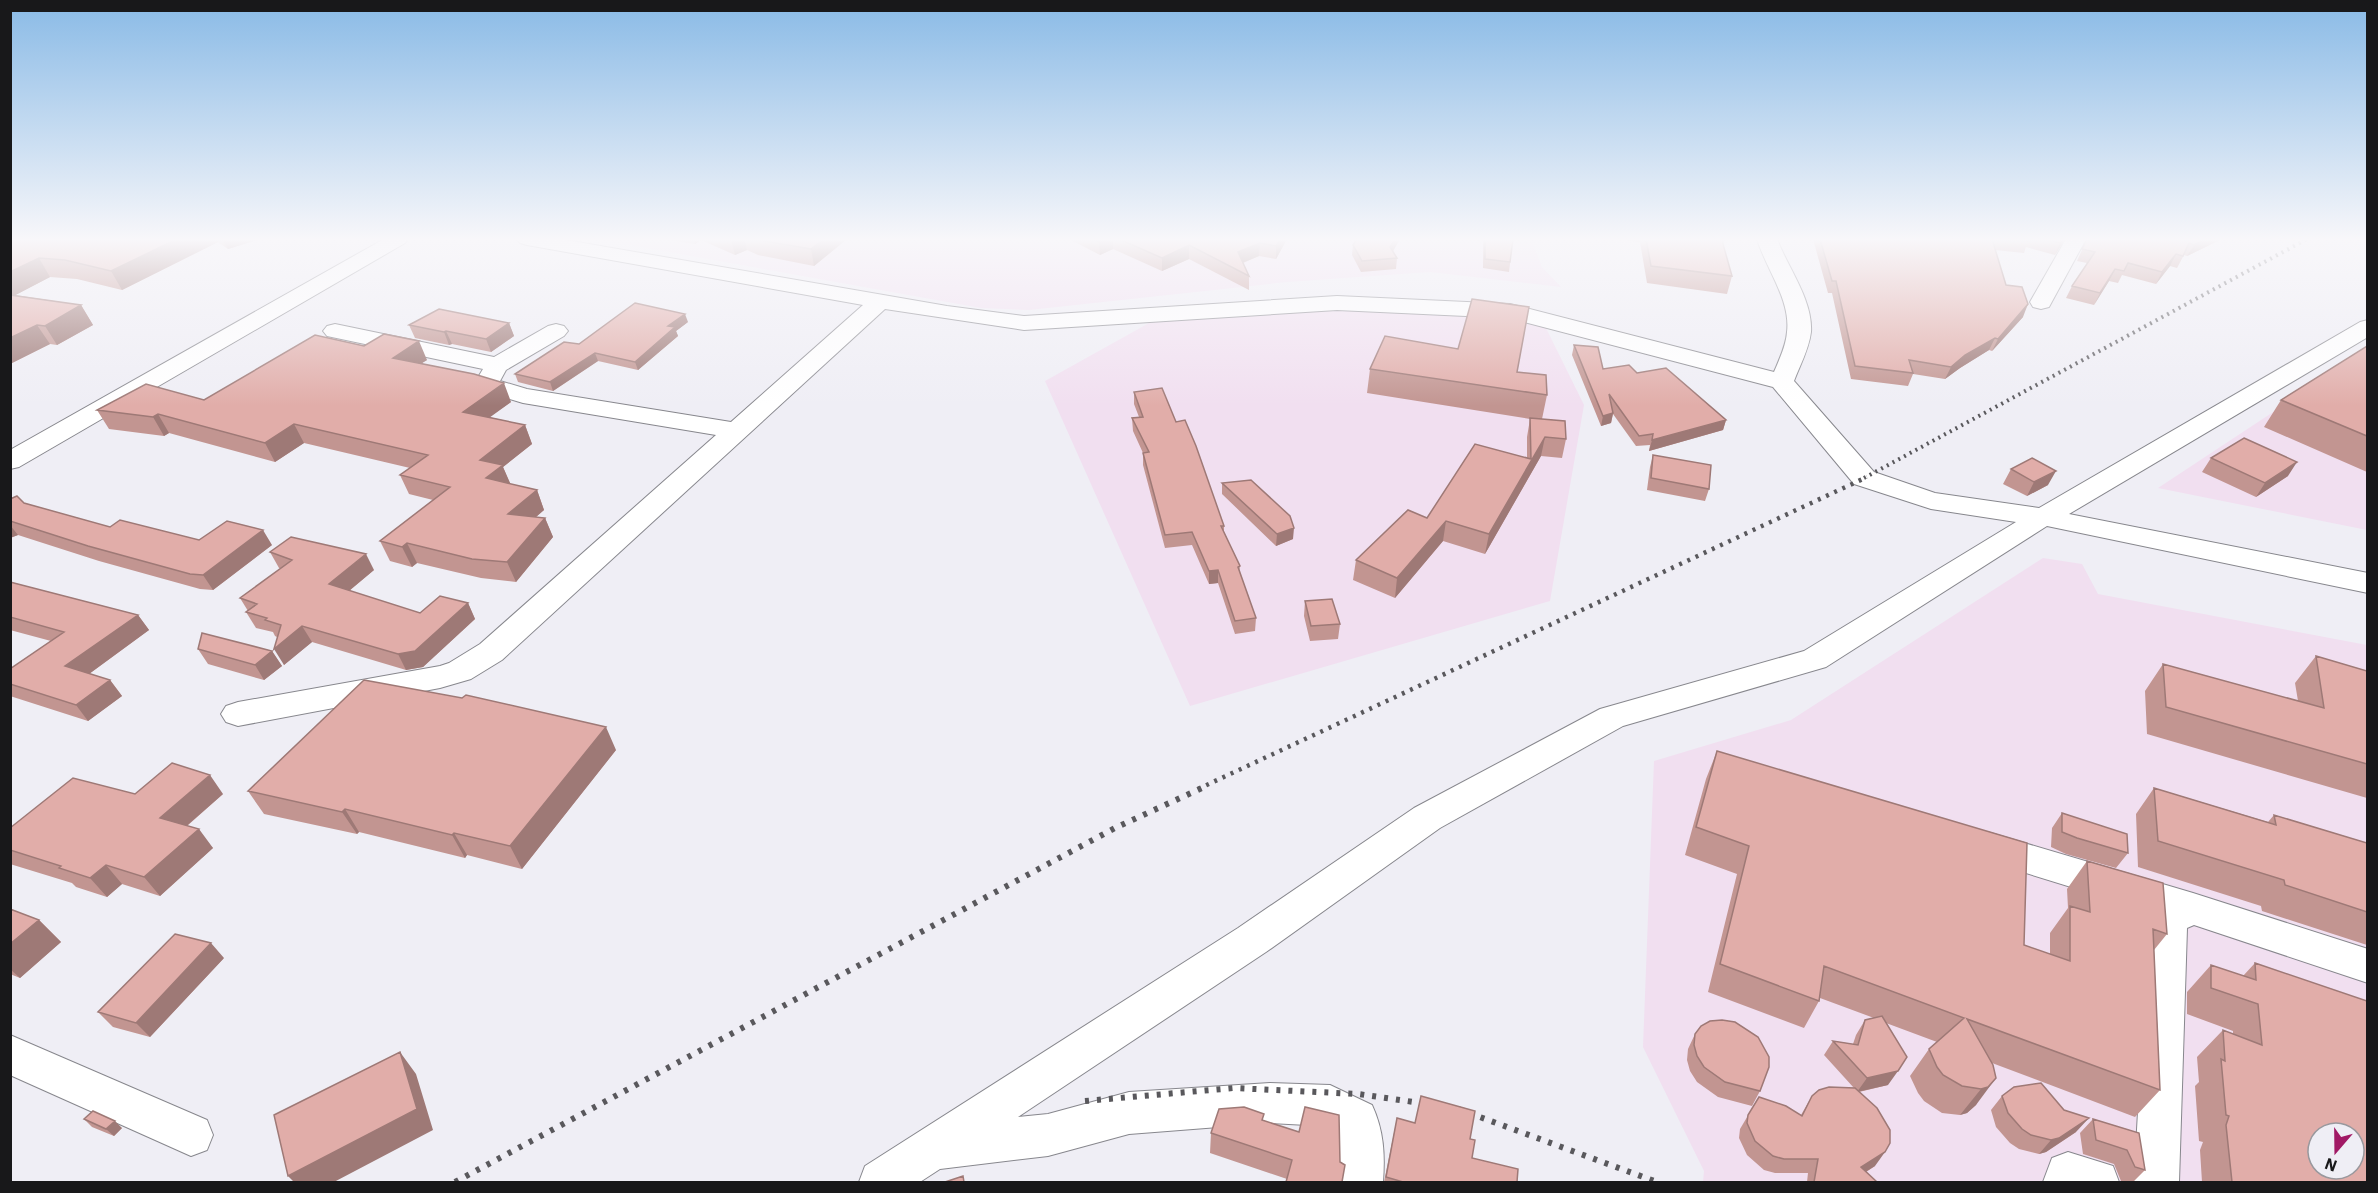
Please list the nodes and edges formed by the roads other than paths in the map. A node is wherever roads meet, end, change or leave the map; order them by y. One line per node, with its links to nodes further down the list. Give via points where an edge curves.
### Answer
1 (301, 295): 13 (street)
2 (845, 295): 5 (street)
3 (1790, 295): 11 (street, via 1800,330)
4 (2045, 295): 6 (street)
5 (881, 301): 11 (street, via 1024,323 1337,303 1510,311); 12 (street)
6 (2041, 302)
7 (2367, 327): 14 (street)
8 (556, 331): 10 (street)
9 (335, 332): 10 (street)
10 (497, 365): 12 (street, via 486,384 523,396)
11 (1782, 382): 14 (street, via 1864,478 1931,501)
12 (737, 430): 16 (street, via 491,652 460,671 405,685)
13 (10, 461)
14 (2043, 517): 15 (street); 22 (street, via 1815,659 1612,717 1427,818 1252,939)
15 (2367, 583)
16 (238, 714)
17 (1955, 838): 18 (street)
18 (2193, 909): 19 (street); 27 (street, via 2168,919)
19 (2367, 966)
20 (10, 1054): 21 (street)
21 (191, 1135)
22 (933, 1148): 23 (street); 24 (street, via 1048,1135 1129,1113 1270,1103 1330,1106 1357,1120 1362,1144)
23 (881, 1182)
24 (1361, 1182)
25 (2065, 1182): 26 (street, via 2068,1174)
26 (2097, 1182)
27 (2156, 1182)

